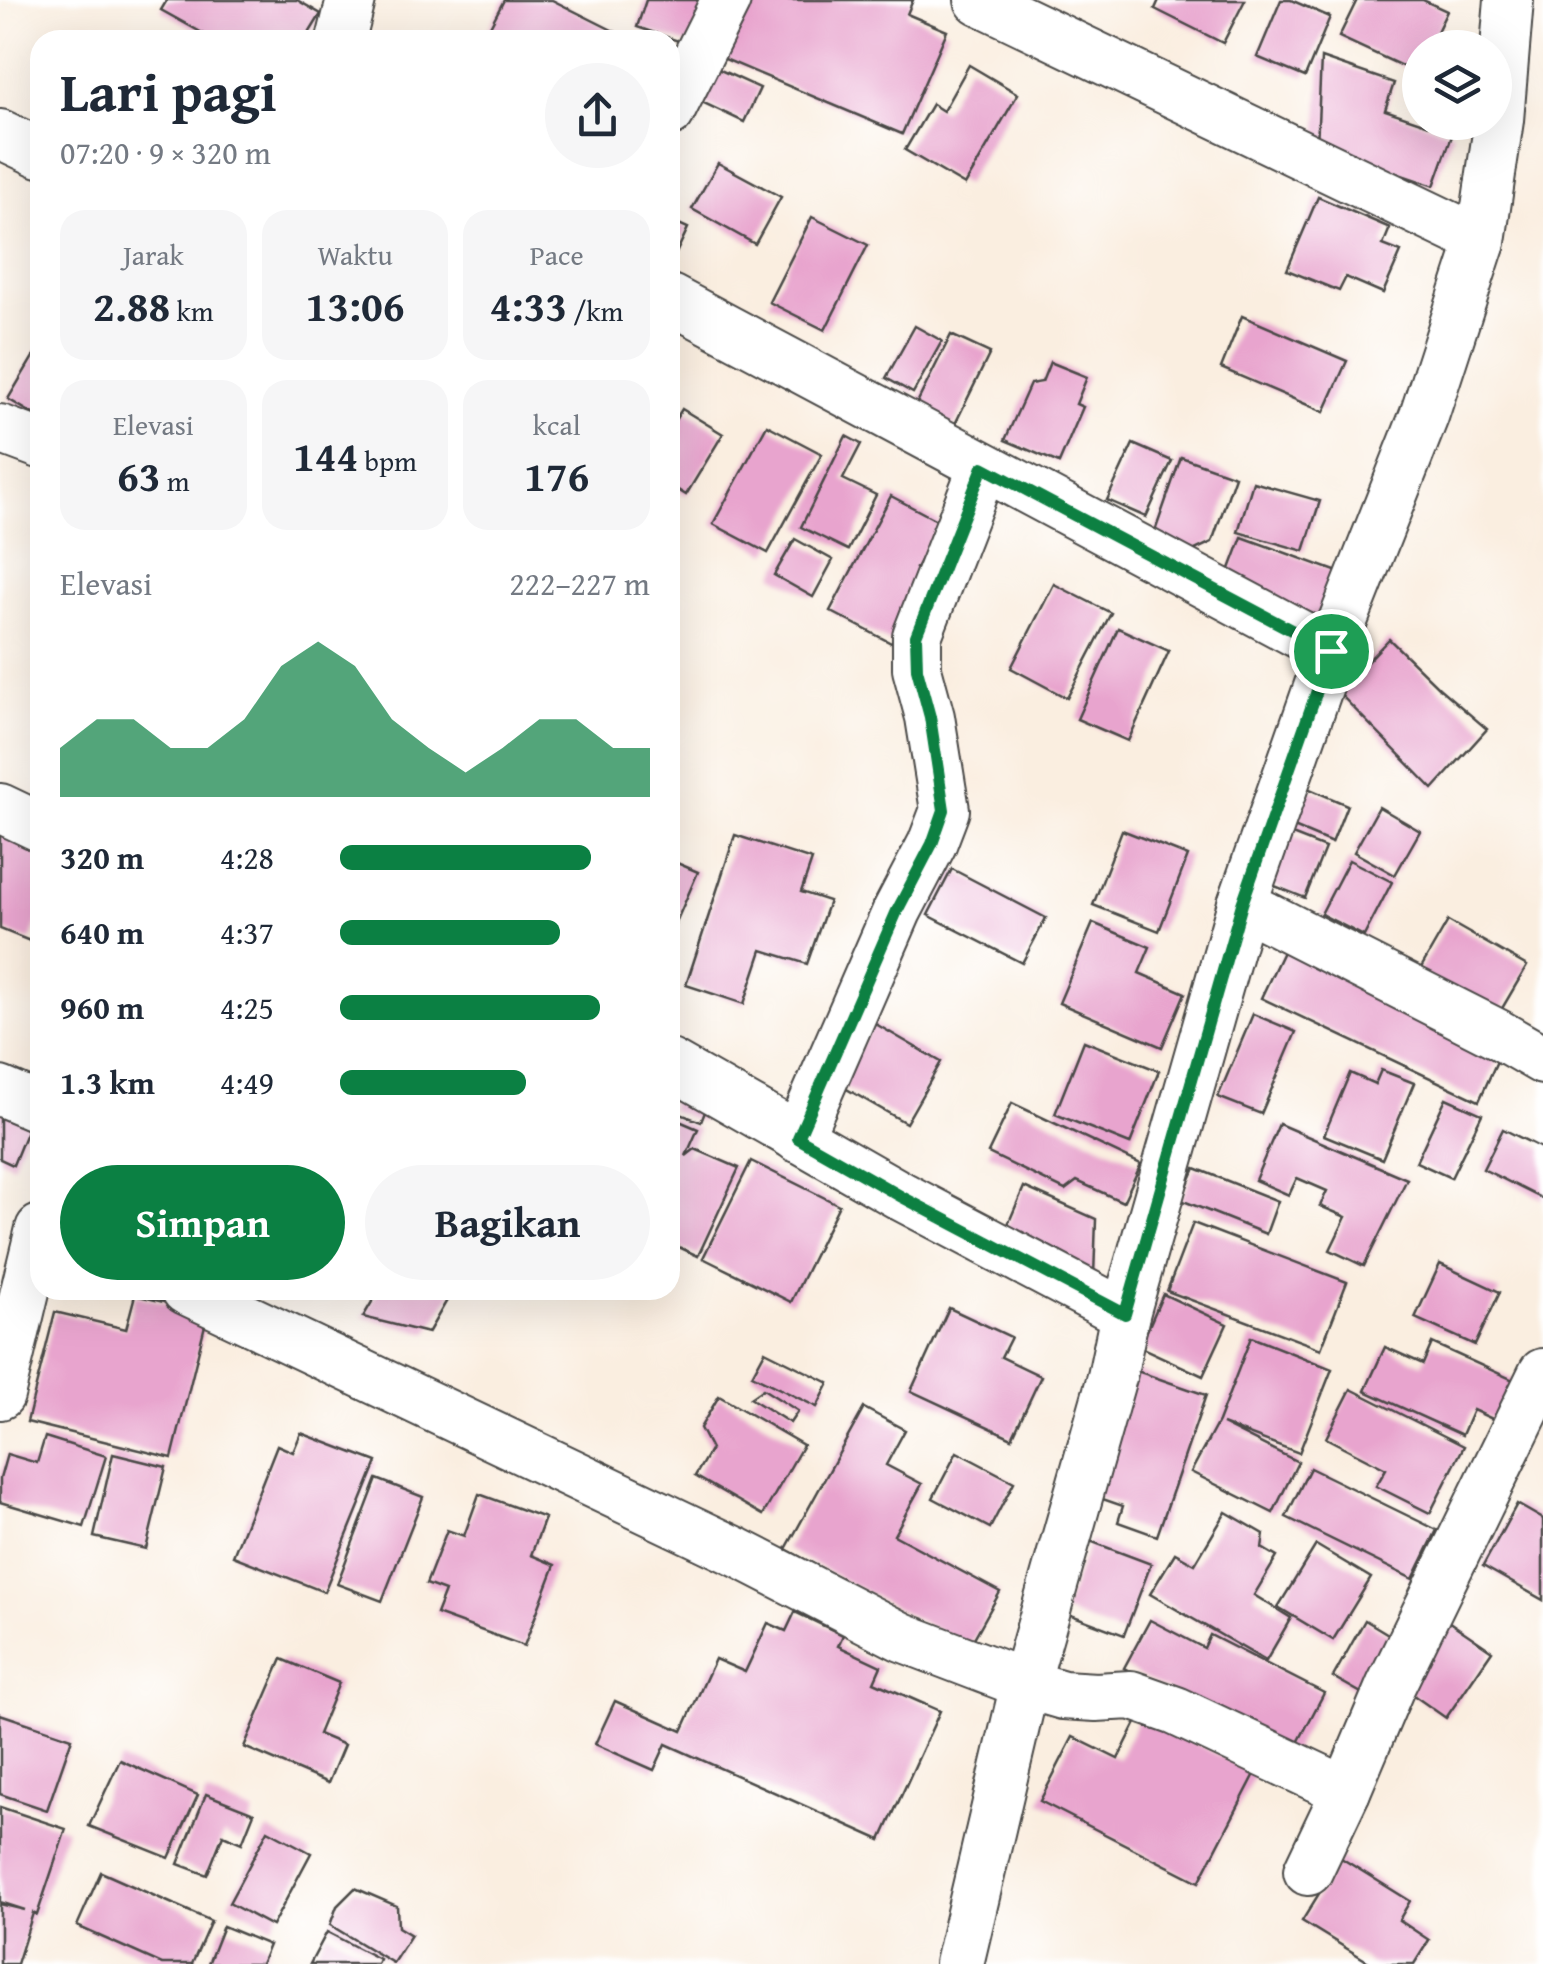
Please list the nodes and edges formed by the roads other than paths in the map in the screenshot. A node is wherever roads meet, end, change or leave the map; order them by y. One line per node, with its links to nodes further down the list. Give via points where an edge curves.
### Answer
1 (351, 0): 5 (street)
2 (726, 0): 6 (street)
3 (979, 0): 9 (street)
4 (1509, 0): 9 (street)
5 (344, 30)
6 (680, 92)
7 (0, 134): 8 (street)
8 (30, 149)
9 (1481, 241): 14 (street, via 1424,416)
10 (680, 304): 13 (street)
11 (0, 429): 12 (street)
12 (30, 440)
13 (983, 467): 14 (street); 22 (street, via 916,636 944,810)
14 (1331, 651): 17 (street)
15 (0, 808): 16 (street)
16 (30, 822)
17 (1242, 904): 18 (street); 25 (street)
18 (1543, 1060)
19 (680, 1070): 22 (street)
20 (0, 1090): 21 (street)
21 (30, 1104)
22 (798, 1138): 25 (street)
23 (30, 1270): 27 (street)
24 (207, 1300): 28 (street, via 902,1637)
25 (1125, 1314): 28 (street)
26 (1543, 1373): 29 (street)
27 (0, 1395)
28 (1025, 1684): 29 (street, via 1064,1696 1131,1696 1176,1711); 31 (street)
29 (1346, 1791): 30 (street)
30 (1308, 1871)
31 (959, 1964)

